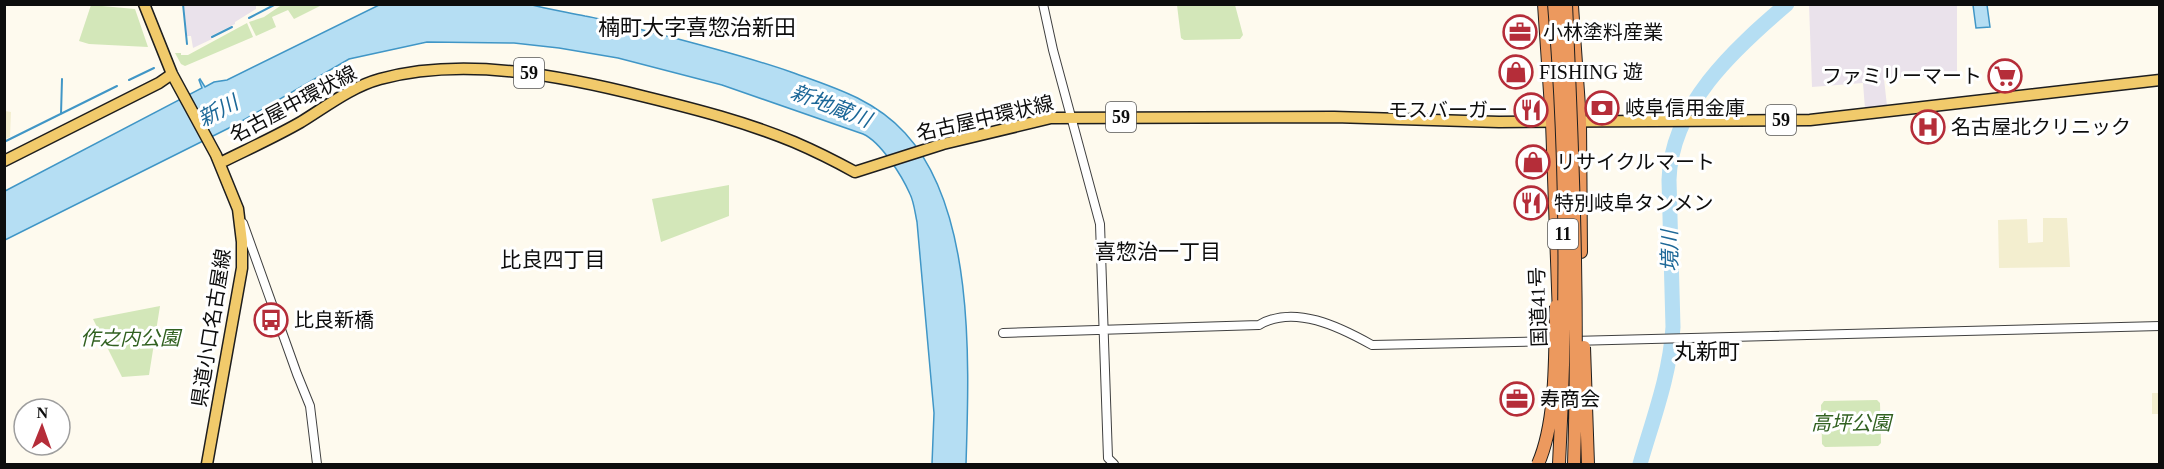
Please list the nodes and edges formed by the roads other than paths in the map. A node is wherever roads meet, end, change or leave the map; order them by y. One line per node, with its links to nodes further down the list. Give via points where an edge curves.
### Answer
1 (144, 4): 7 (main road)
2 (1043, 4): 9 (street)
3 (1544, 4): 11 (highway, 国道41号)
4 (1554, 4): 15 (highway, 11, bridge)
5 (1566, 4): 16 (highway, 11, bridge)
6 (1572, 4): 10 (highway)
7 (174, 78): 12 (main road, 名古屋中環状線); 13 (main road)
8 (2160, 80): 10 (main road, 名古屋中環状線 / 59, via 1810,120)
9 (1072, 117): 11 (main road, 名古屋中環状線 / 59); 12 (main road, 名古屋中環状線 / 59, via 1051,118 943,144 855,172 792,141 701,111 602,85 534,73 435,70 360,86 300,122); 18 (street, via 1100,224)
10 (1581, 121): 11 (main road, 名古屋中環状線 / 59); 21 (highway)
11 (1552, 122): 20 (highway, 国道41号)
12 (218, 159): 14 (main road, 県道小口名古屋線)
13 (4, 161)
14 (238, 208): 22 (main road, 県道小口名古屋線, via 242,268); 23 (street, via 310,406)
15 (1563, 210): 25 (highway, bridge, via 1557,256 1553,384); 27 (highway, 11, bridge)
16 (1575, 245): 28 (highway, 11, bridge); 30 (highway, bridge, via 1582,268)
17 (2160, 326): 21 (street)
18 (1102, 331): 19 (street); 20 (street, via 1259,325 1291,316 1315,320 1372,345); 24 (street, via 1108,458)
19 (1003, 333)
20 (1560, 341): 21 (street); 26 (highway, 国道41号)
21 (1581, 341): 29 (highway)
22 (207, 465)
23 (317, 465)
24 (1114, 465)
25 (1538, 465)
26 (1554, 465)
27 (1559, 465)
28 (1574, 465)
29 (1579, 465)
30 (1588, 465)

